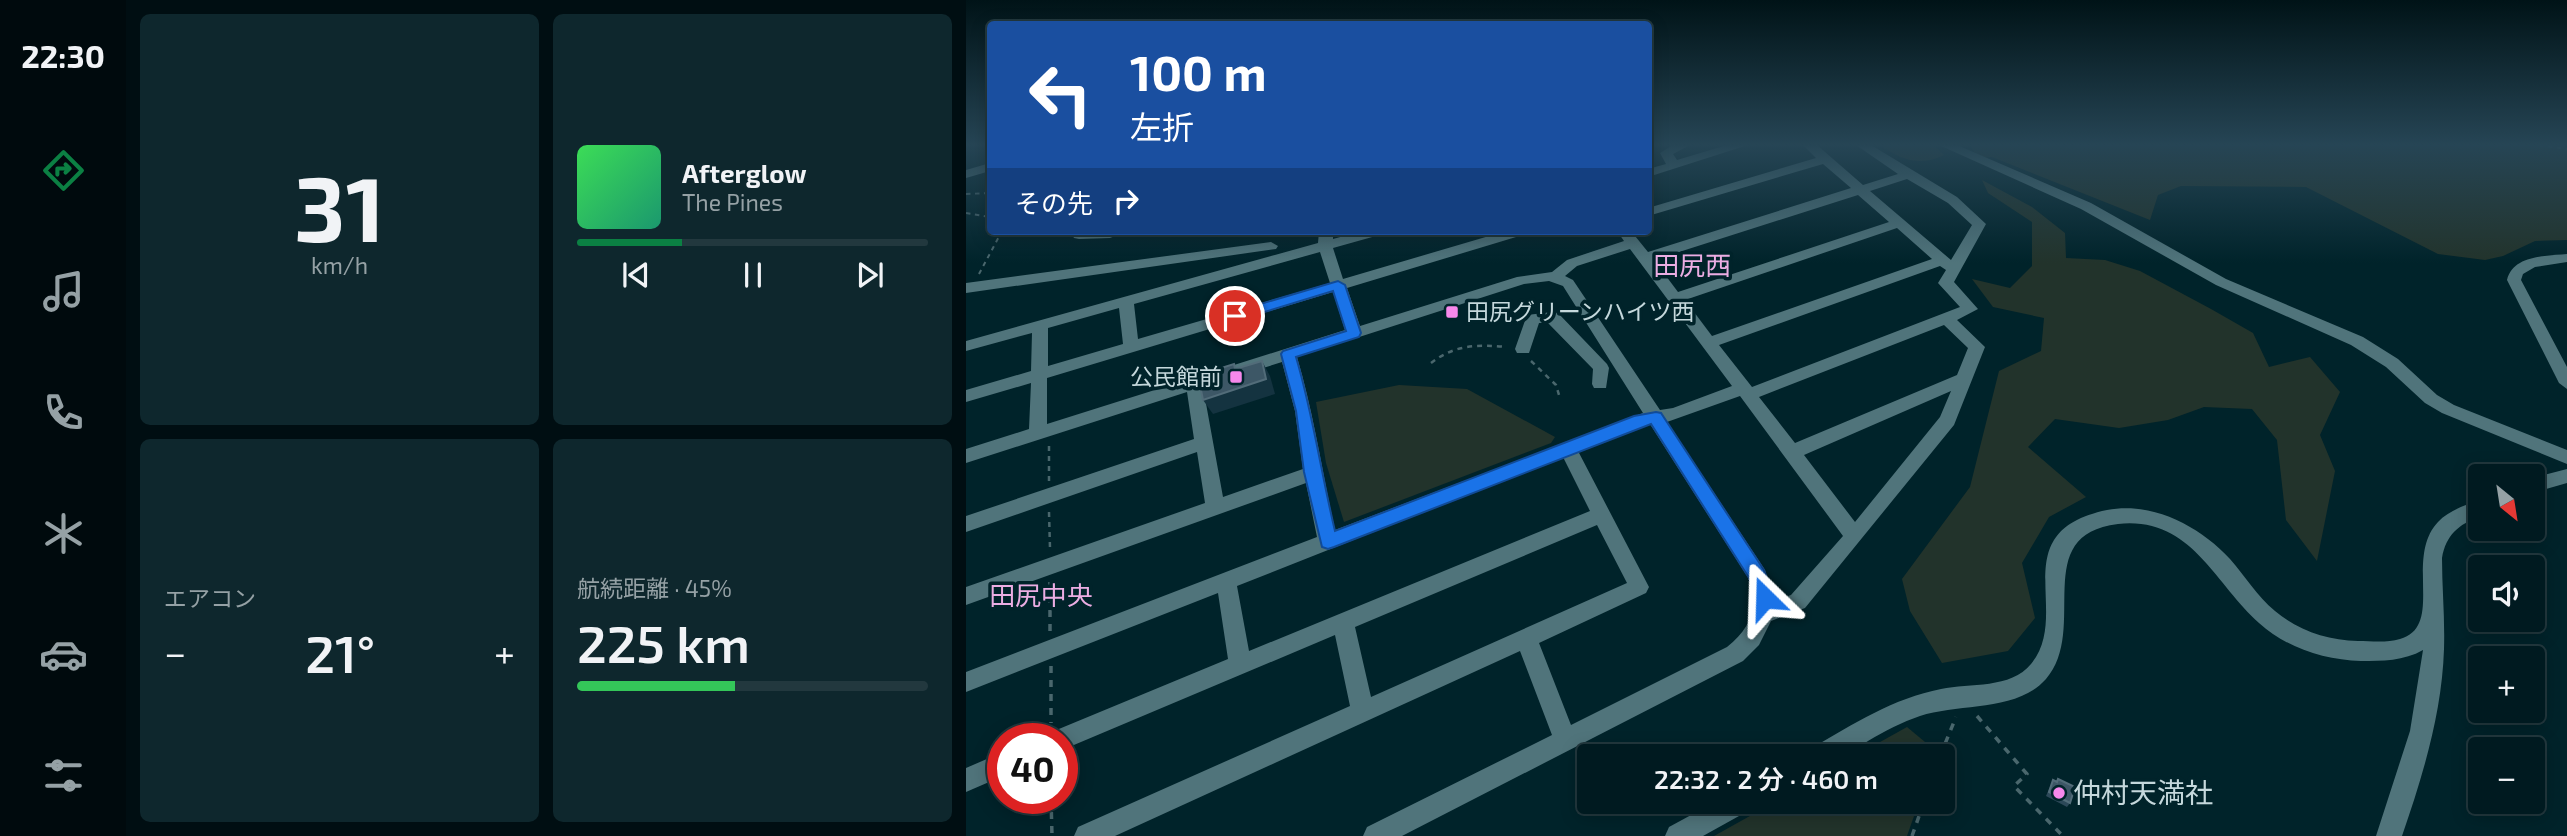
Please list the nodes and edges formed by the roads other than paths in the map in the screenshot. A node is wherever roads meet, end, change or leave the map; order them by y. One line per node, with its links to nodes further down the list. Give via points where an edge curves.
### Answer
1 (1741, 184): 7 (street)
2 (1853, 184): 6 (street)
3 (1879, 184): 6 (street)
4 (1924, 184): 16 (street, via 1979,224)
5 (2035, 184): 43 (street, via 2085,206 2221,282 2357,341 2392,363 2448,410)
6 (1860, 190): 8 (street); 14 (street)
7 (1652, 211)
8 (1899, 223): 16 (street); 20 (street)
9 (1348, 235): 12 (street)
10 (1507, 235): 18 (street)
11 (1629, 237): 14 (street); 17 (street, via 1572,263)
12 (1325, 238): 13 (street); 18 (street)
13 (1271, 246): 19 (street); 21 (street)
14 (1645, 258): 20 (street)
15 (2567, 258): 33 (street, via 2526,264 2514,280)
16 (1947, 264): 22 (street, via 1946,283 1970,309); 25 (street)
17 (1555, 277): 24 (street, via 1522,280); 37 (street, via 1570,285)
18 (1338, 285): 24 (street); 27 (street)
19 (969, 288)
20 (1675, 298): 25 (street)
21 (1126, 302): 23 (street); 27 (street)
22 (1947, 318): 32 (street, via 1977,347); 35 (street)
23 (1040, 326): 26 (street); 31 (street)
24 (1354, 333): 29 (street)
25 (1709, 343): 35 (street)
26 (966, 346)
27 (1131, 347): 31 (street)
28 (1523, 349): 30 (street, via 1533,319 1552,317)
29 (1288, 354): 34 (street); 44 (street, via 1304,411)
30 (1603, 372)
31 (1039, 374): 36 (street); 38 (street)
32 (1964, 379): 41 (street); 51 (street, via 1948,420)
33 (2567, 383)
34 (1194, 384): 38 (street); 39 (street)
35 (1746, 391): 37 (street); 41 (street)
36 (966, 396)
37 (1656, 417): 40 (street); 55 (street, via 1758,576)
38 (1044, 436): 42 (street)
39 (1204, 443): 47 (street); 50 (street)
40 (1567, 449): 49 (street); 52 (street)
41 (1792, 452): 51 (street)
42 (966, 456)
43 (2567, 457)
44 (1313, 472): 47 (street); 52 (street)
45 (2567, 476): 46 (street)
46 (2545, 481)
47 (1215, 508): 54 (street)
48 (2468, 514): 56 (street, via 2438,535 2432,560)
49 (1601, 515): 57 (street); 58 (street, via 1639,586)
50 (966, 524)
51 (1856, 536): 55 (street, via 1798,602)
52 (1328, 541): 53 (street)
53 (1226, 581): 59 (street); 60 (street)
54 (966, 596)
55 (1764, 614): 63 (street, via 1752,641 1735,654)
56 (2434, 615): 64 (street, via 2425,636 2406,648 2354,651 2320,646 2266,617 2212,554 2188,535 2148,518 2106,518 2072,534 2056,557 2052,576 2055,641 2039,671 2014,688 1970,702 1905,708); 71 (street, via 2434,668 2427,719)
57 (1343, 623): 59 (street); 61 (street)
58 (1526, 638): 61 (street); 63 (street)
59 (1240, 665): 62 (street)
60 (966, 682)
61 (1363, 711): 68 (street)
62 (1078, 725)
63 (1566, 741): 69 (street)
64 (1841, 744)
65 (987, 771): 66 (street)
66 (966, 780)
67 (1717, 814): 70 (street)
68 (1087, 836)
69 (1376, 836)
70 (1678, 836)
71 (2389, 836)

